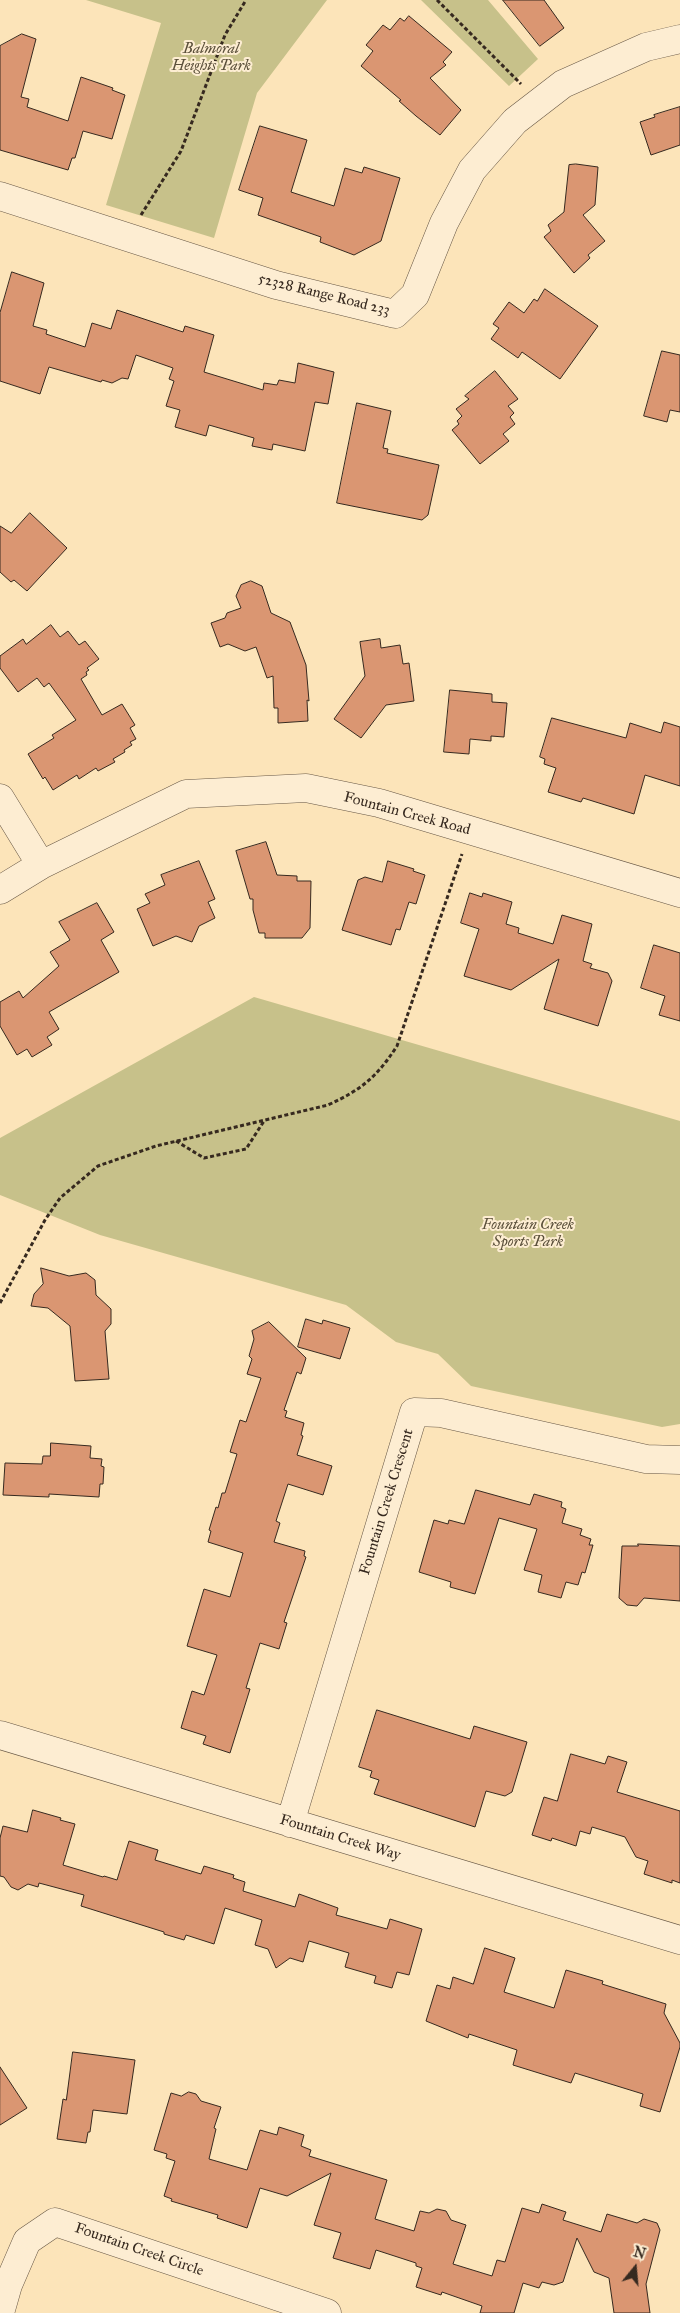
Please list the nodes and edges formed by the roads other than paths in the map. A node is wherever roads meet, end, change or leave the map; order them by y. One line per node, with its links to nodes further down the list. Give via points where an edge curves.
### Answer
1 (680, 39): 2 (street, 52328 Range Road 233, via 646,47 563,84 515,121 472,170 444,223 415,295 395,314 276,285)
2 (0, 196)
3 (0, 798): 4 (street)
4 (41, 865): 5 (street, Fountain Creek Road); 6 (street, Fountain Creek Road, via 186,794 306,788 379,803)
5 (0, 890)
6 (680, 893)
7 (680, 1460): 9 (street, Fountain Creek Crescent, via 646,1459 440,1413 414,1412)
8 (0, 1735): 9 (street, Fountain Creek Way)
9 (290, 1824): 10 (street, Fountain Creek Way)
10 (680, 1940)
11 (0, 2313): 12 (street, Fountain Creek Circle, via 27,2241 56,2222)
12 (327, 2313)

